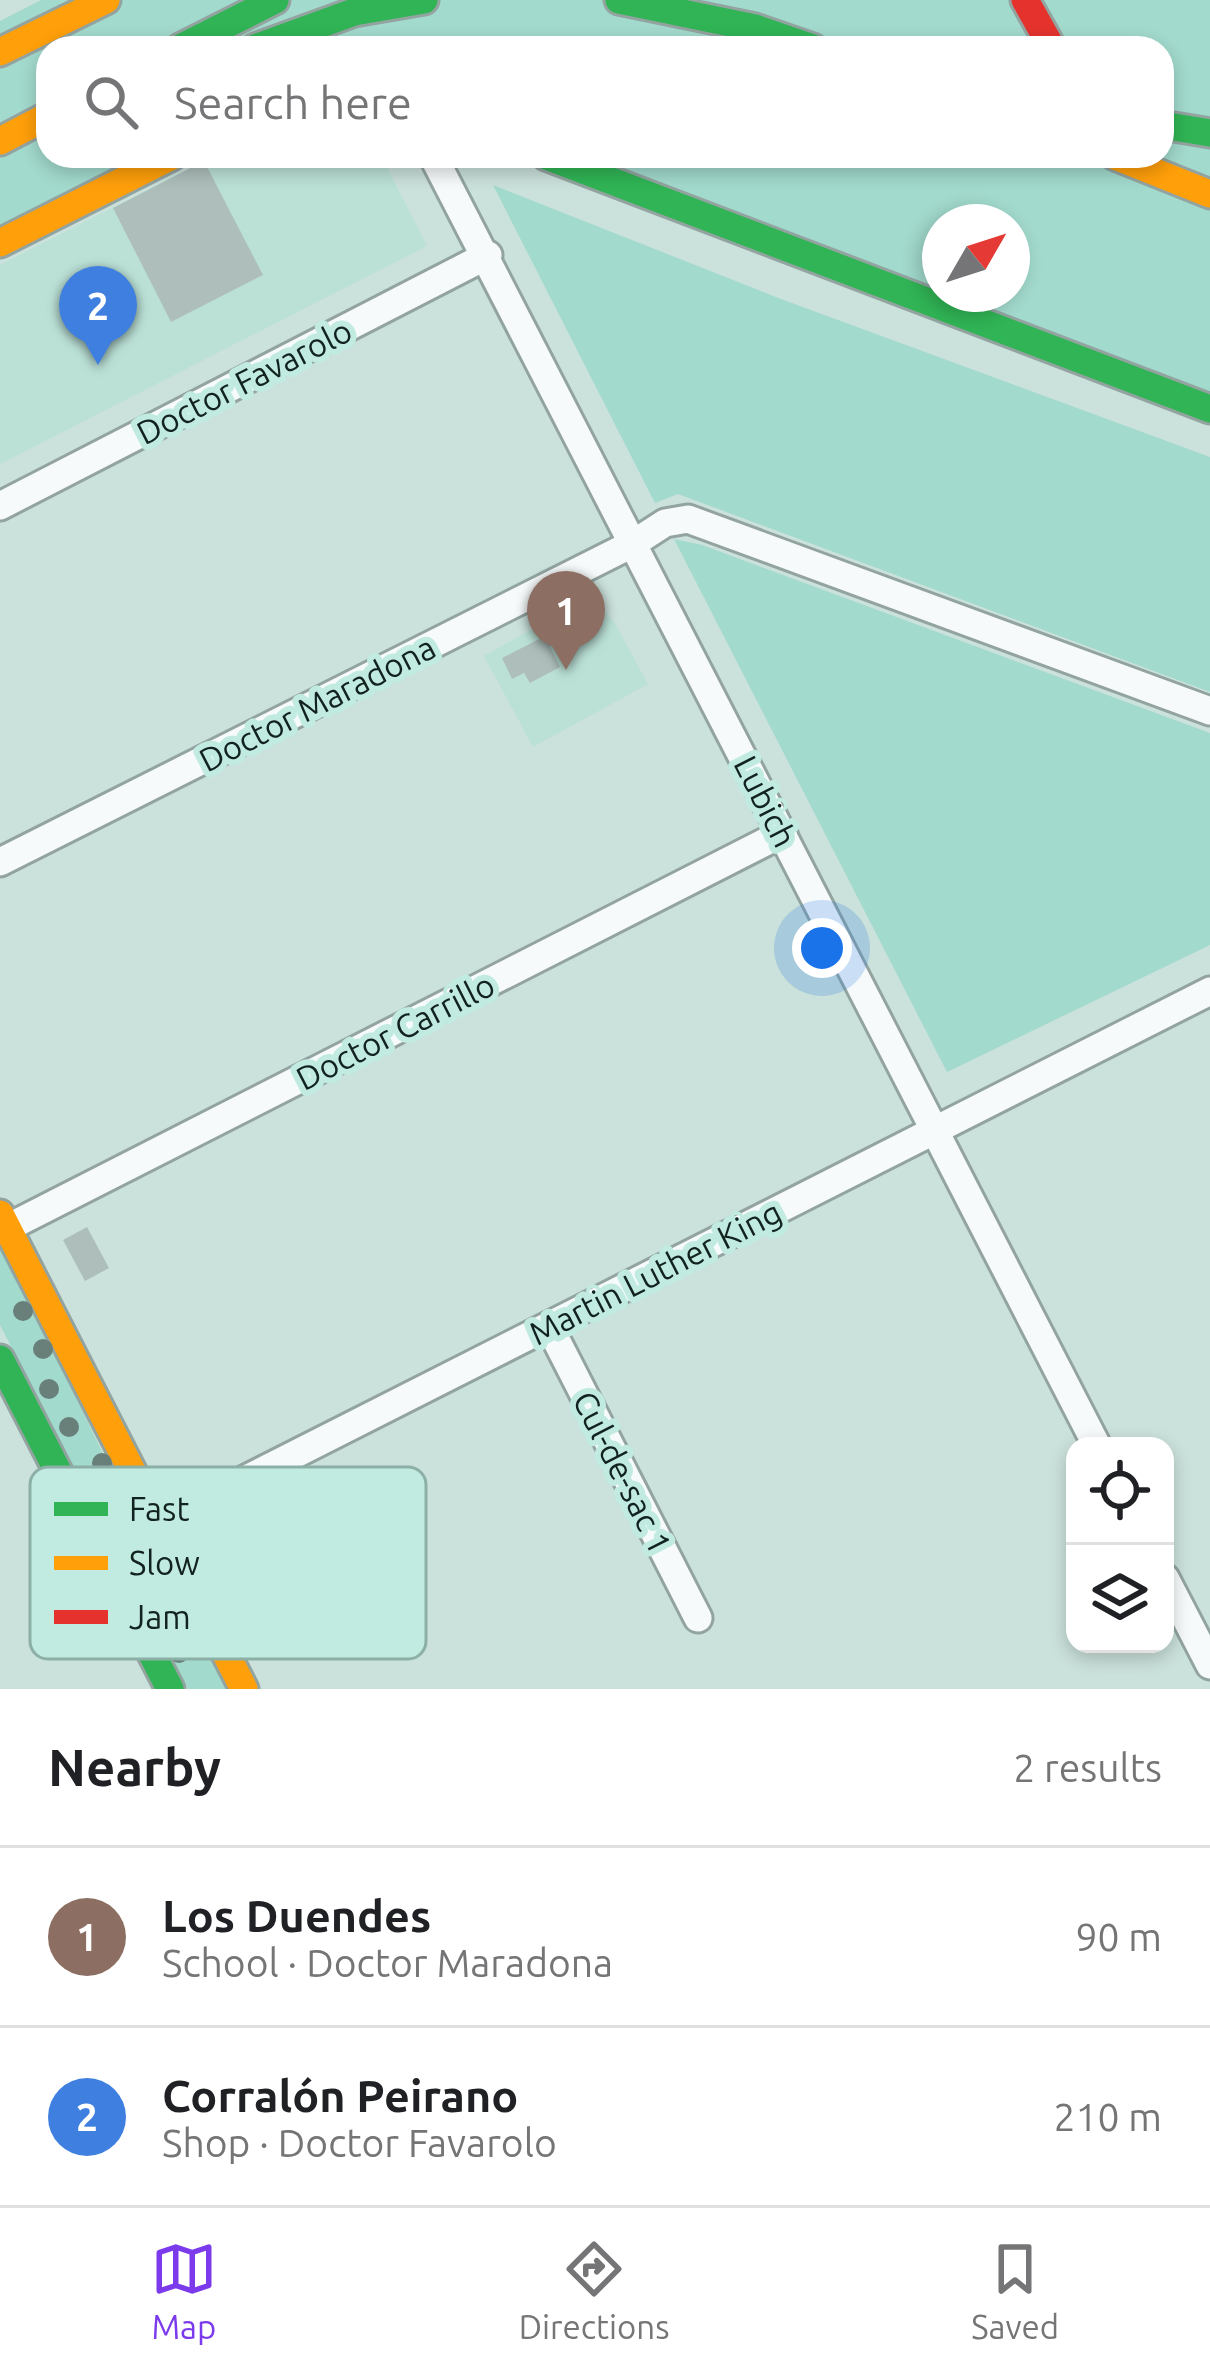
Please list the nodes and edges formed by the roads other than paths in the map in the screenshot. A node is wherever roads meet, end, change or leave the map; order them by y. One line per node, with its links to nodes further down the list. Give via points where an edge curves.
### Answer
1 (106, 0): 14 (main road)
2 (235, 0): 8 (main road)
3 (275, 0): 9 (main road)
4 (316, 0): 10 (main road)
5 (424, 0): 11 (main road, via 354,12)
6 (619, 0): 12 (main road)
7 (1025, 0): 13 (main road)
8 (183, 36)
9 (204, 36)
10 (243, 36)
11 (288, 36)
12 (778, 36)
13 (1045, 36)
14 (0, 52)
15 (36, 122): 18 (main road)
16 (1174, 126): 17 (main road)
17 (1210, 134)
18 (0, 141)
19 (36, 141): 20 (main road)
20 (0, 160)
21 (148, 168): 26 (main road)
22 (440, 168): 27 (street, Lubich)
23 (577, 168): 28 (main road)
24 (1145, 168): 25 (main road)
25 (1210, 194)
26 (0, 243)
27 (488, 255): 29 (street, Doctor Favarolo); 30 (street, Lubich)
28 (1210, 409)
29 (0, 506)
30 (634, 543): 31 (street, Doctor Maradona, via 688,519); 32 (street, Lubich); 33 (street, Doctor Maradona)
31 (1210, 711)
32 (783, 833): 35 (street, Lubich); 36 (street, Doctor Carrillo)
33 (0, 862)
34 (1210, 991): 35 (street, Martin Luther King)
35 (935, 1131): 37 (street, Martin Luther King); 39 (street, Lubich)
36 (4, 1221): 41 (main road)
37 (549, 1326): 42 (street, Martin Luther King); 44 (street, Cul-de-sac 1)
38 (0, 1359): 40 (main road)
39 (1092, 1437)
40 (56, 1467)
41 (129, 1467)
42 (269, 1467)
43 (1174, 1595): 47 (street)
44 (698, 1618)
45 (155, 1659): 48 (main road)
46 (228, 1659): 49 (main road)
47 (1210, 1665)
48 (170, 1689)
49 (244, 1689)

